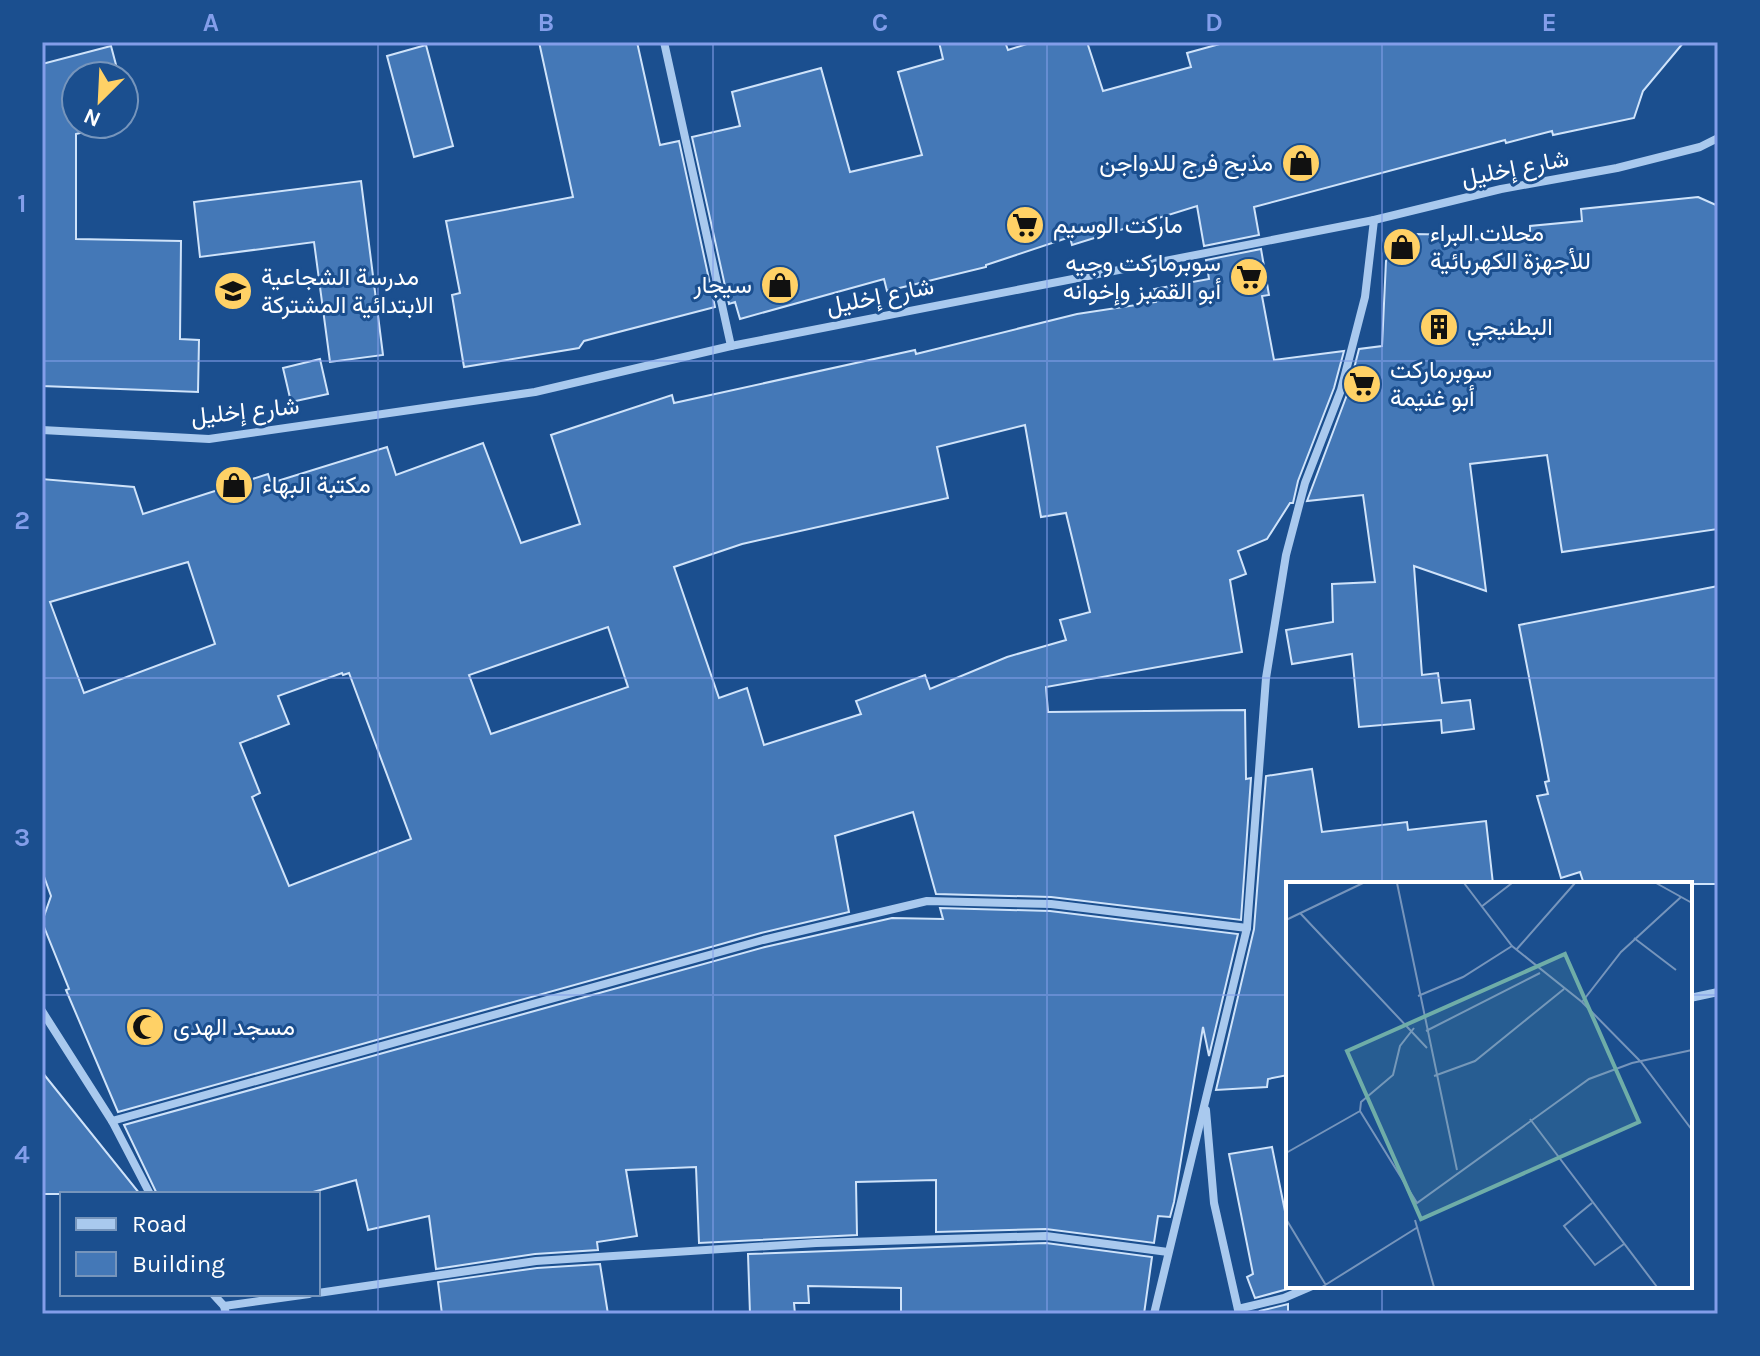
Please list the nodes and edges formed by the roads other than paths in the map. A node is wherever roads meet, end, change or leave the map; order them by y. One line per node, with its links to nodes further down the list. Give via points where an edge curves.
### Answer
1 (664, 42): 4 (street)
2 (1718, 138): 3 (street, شارع إخليل, via 1617,168)
3 (1374, 220): 4 (street, شارع إخليل); 6 (street, via 1365,297 1341,390 1305,483 1286,555 1266,678)
4 (731, 346): 5 (street, شارع إخليل, via 535,392 209,439)
5 (42, 430)
6 (1247, 928): 10 (street); 11 (street, via 1051,904 927,901 763,940)
7 (1718, 992): 8 (street)
8 (1692, 998)
9 (42, 1011): 11 (street)
10 (1205, 1100): 13 (street); 18 (street, via 1214,1203)
11 (112, 1121): 12 (street)
12 (149, 1192)
13 (1168, 1252): 15 (street, via 1046,1236 816,1243 536,1261); 19 (street)
14 (1307, 1288): 18 (street)
15 (320, 1293)
16 (298, 1296): 17 (street)
17 (225, 1310)
18 (1238, 1312)
19 (1154, 1314)

